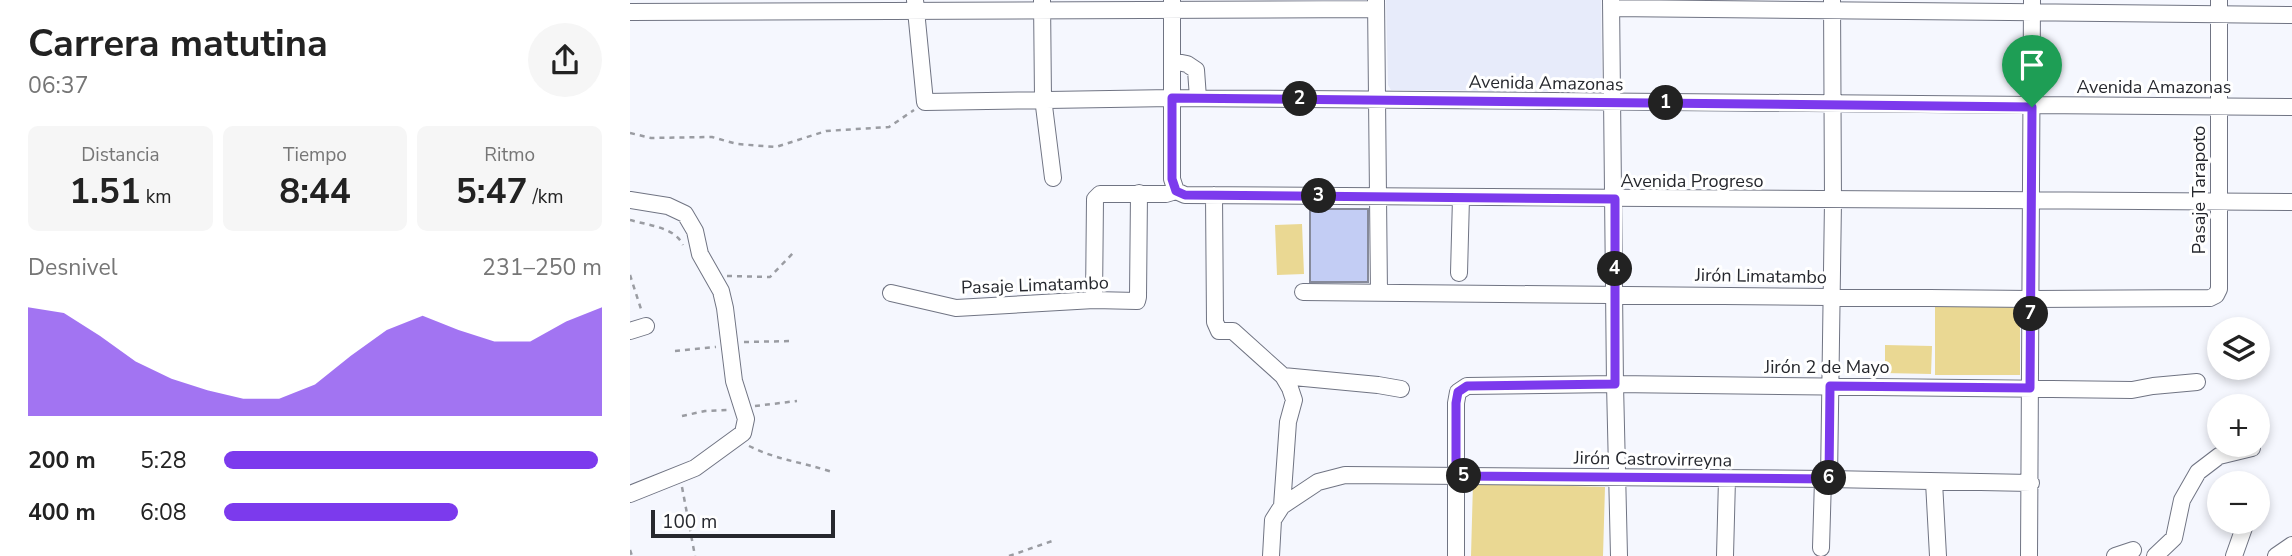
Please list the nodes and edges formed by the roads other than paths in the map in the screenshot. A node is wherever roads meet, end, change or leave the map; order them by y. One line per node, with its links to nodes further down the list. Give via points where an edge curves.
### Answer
1 (1042, 4): 5 (street); 6 (street); 15 (street)
2 (1376, 4): 5 (street); 16 (street)
3 (1611, 4): 7 (street); 17 (street)
4 (715, 5): 6 (street); 10 (street)
5 (1171, 5): 12 (street)
6 (915, 6): 15 (street, Avenida Amazonas, via 925,103)
7 (1826, 6): 8 (street); 18 (street)
8 (2032, 6): 9 (street); 20 (street)
9 (2219, 7): 11 (street); 19 (street, Pasaje Tarapoto)
10 (630, 12)
11 (2292, 15)
12 (1172, 61): 13 (street); 14 (street, via 1196,70)
13 (1172, 98): 14 (street, Avenida Amazonas); 15 (street, Avenida Amazonas); 23 (street)
14 (1198, 98): 16 (street, Avenida Amazonas)
15 (1043, 99): 22 (street)
16 (1376, 100): 17 (street, Avenida Amazonas); 26 (street)
17 (1614, 103): 18 (street, Avenida Amazonas); 28 (street)
18 (1833, 104): 20 (street, Avenida Amazonas); 30 (street)
19 (2218, 106): 20 (street, Avenida Amazonas); 21 (street, Avenida Amazonas); 32 (street, Pasaje Tarapoto)
20 (2032, 107): 31 (street)
21 (2292, 107)
22 (1053, 178)
23 (1176, 191): 24 (street, Avenida Progreso); 25 (street, Avenida Progreso)
24 (1139, 193): 42 (street, Avenida Progreso, via 1100,194 1095,199); 42 (street, Pasaje Limatambo, via 1139,297 1136,301)
25 (1214, 195): 26 (street, Avenida Progreso); 45 (street, via 1215,322 1219,331 1233,331)
26 (1376, 196): 27 (street, Avenida Progreso); 37 (street)
27 (1461, 198): 28 (street, Avenida Progreso); 34 (street)
28 (1615, 199): 30 (street, Avenida Progreso); 38 (street)
29 (630, 200): 58 (street, via 668,206 685,214 695,231 700,254 725,308 734,381 746,419 743,433 695,468)
30 (1833, 201): 31 (street, Avenida Progreso); 40 (street)
31 (2031, 202): 32 (street, Avenida Progreso); 41 (street)
32 (2218, 202): 33 (street, Avenida Progreso); 39 (street, Pasaje Tarapoto)
33 (2292, 202)
34 (1459, 273)
35 (1303, 292): 37 (street, Jirón Limatambo)
36 (891, 293): 42 (street, Pasaje Limatambo, via 956,308)
37 (1379, 293): 38 (street, Jirón Limatambo)
38 (1615, 293): 40 (street, Jirón Limatambo); 47 (street)
39 (2216, 295): 41 (street, Jirón Limatambo)
40 (1831, 296): 41 (street, Jirón Limatambo); 48 (street)
41 (2031, 299): 49 (street)
42 (1094, 300)
43 (646, 326): 44 (street)
44 (630, 331)
45 (1283, 376): 50 (street); 59 (street, via 1294,400)
46 (2197, 382): 49 (street, Jirón 2 de Mayo, via 2132,390)
47 (1615, 384): 48 (street, Jirón 2 de Mayo); 52 (street, Jirón 2 de Mayo, via 1467,386 1458,392 1456,403); 53 (street)
48 (1830, 386): 49 (street, Jirón 2 de Mayo); 55 (street)
49 (2030, 388): 57 (street)
50 (1401, 389)
51 (2218, 457): 71 (street, via 2198,472 2182,500 2174,538)
52 (1456, 476): 53 (street, Jirón Castrovirreyna); 59 (street, Jirón Castrovirreyna, via 1345,475 1318,482); 65 (street)
53 (1617, 478): 54 (street, Jirón Castrovirreyna); 66 (street)
54 (1727, 479): 55 (street, Jirón Castrovirreyna); 67 (street)
55 (1826, 479): 56 (street, Jirón Castrovirreyna); 62 (street)
56 (1934, 482): 57 (street, Jirón Castrovirreyna); 68 (street)
57 (2031, 483): 69 (street)
58 (630, 494)
59 (1282, 506): 64 (street, via 1273,520)
60 (2242, 534): 72 (street)
61 (2292, 545): 73 (street)
62 (1821, 548)
63 (2133, 551): 70 (street)
64 (1271, 556)
65 (1456, 556)
66 (1619, 556)
67 (1725, 556)
68 (1938, 556)
69 (2029, 556)
70 (2115, 556)
71 (2155, 556)
72 (2234, 556)
73 (2276, 556)

